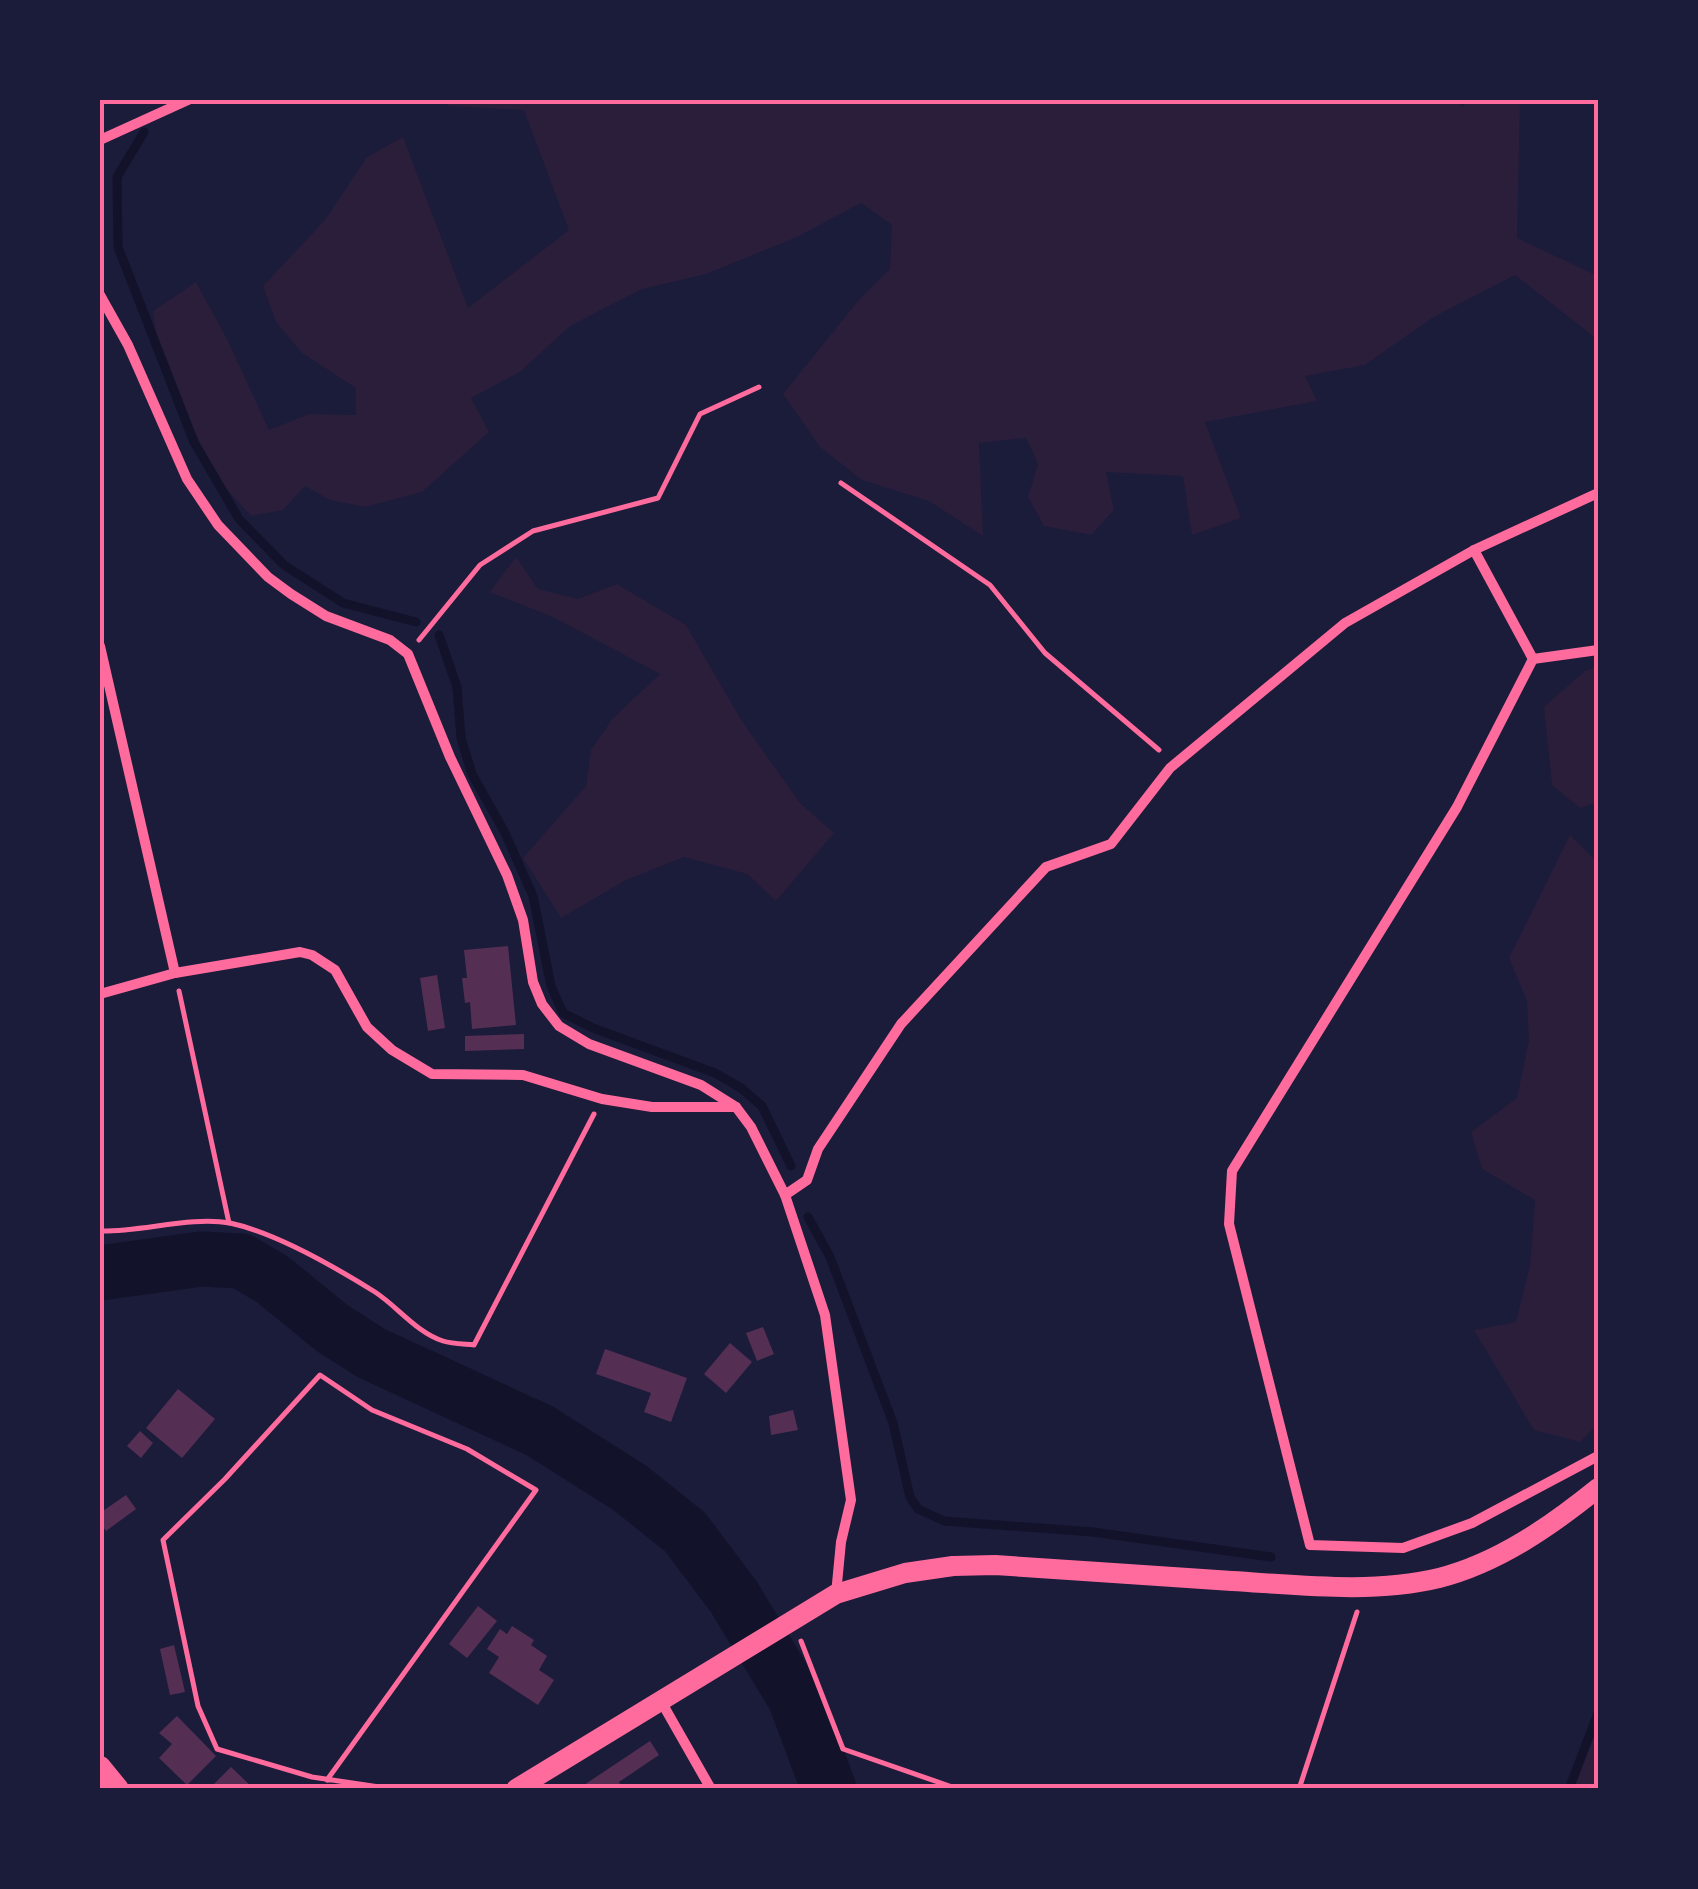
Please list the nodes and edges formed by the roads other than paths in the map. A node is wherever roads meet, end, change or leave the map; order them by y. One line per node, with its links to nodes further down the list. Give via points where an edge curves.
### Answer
1 (188, 100): 2 (street)
2 (100, 140)
3 (100, 294): 11 (street, via 188,479 218,526 291,594 408,654 507,875 524,920 533,982 559,1026)
4 (1598, 493): 5 (street)
5 (1474, 550): 8 (street); 12 (street, via 1345,624 1175,764 1110,844 1046,867 892,1038 818,1149 807,1180)
6 (100, 646): 9 (street)
7 (1598, 650): 8 (street)
8 (1534, 659): 13 (street, via 1458,807 1232,1171 1229,1224 1310,1545 1403,1548 1472,1523)
9 (175, 973): 10 (street); 11 (street, via 300,952 335,970 368,1028 432,1074 523,1075 652,1106)
10 (100, 994)
11 (736, 1106): 12 (street)
12 (785, 1196): 15 (street, via 825,1316 851,1500)
13 (1598, 1456)
14 (1598, 1488): 15 (main road, via 1559,1520 1484,1562 1438,1578 1308,1586 953,1566)
15 (836, 1594): 16 (main road)
16 (662, 1702): 19 (main road); 20 (street)
17 (100, 1768): 18 (main road)
18 (118, 1789)
19 (516, 1789)
20 (711, 1789)

